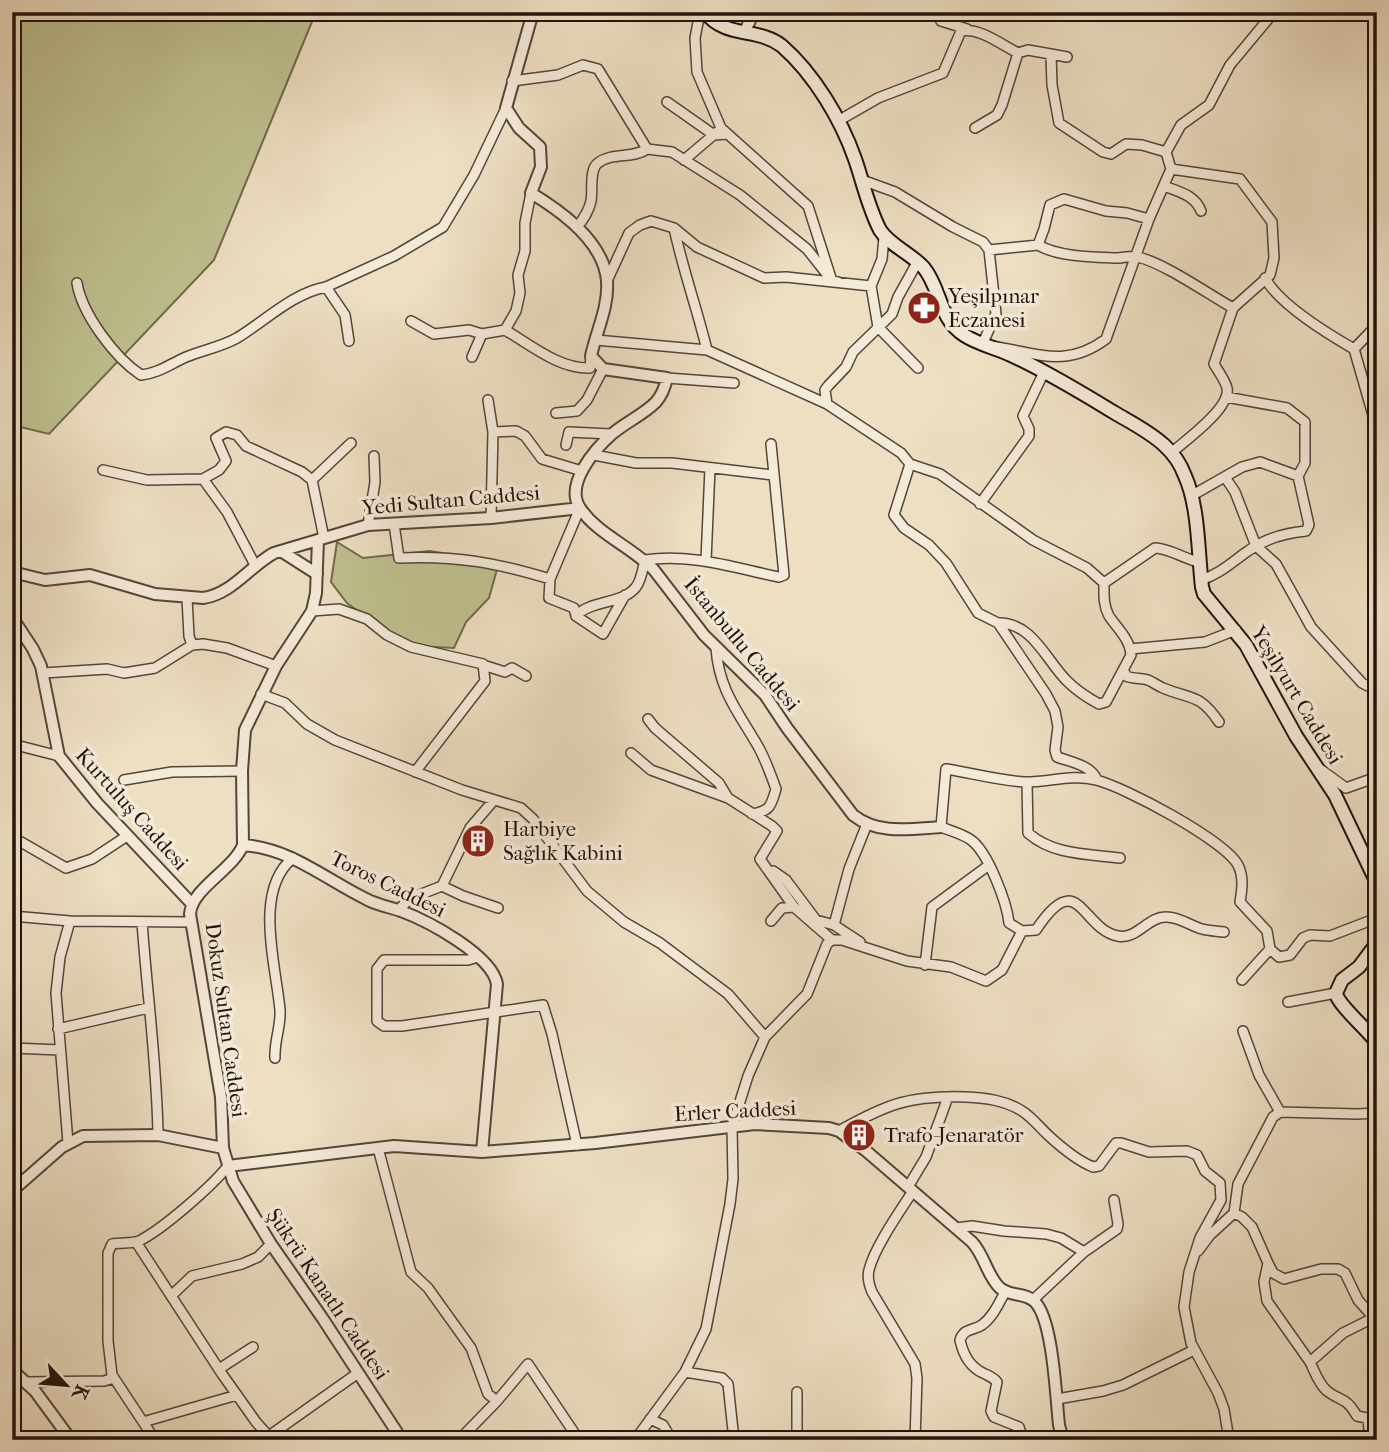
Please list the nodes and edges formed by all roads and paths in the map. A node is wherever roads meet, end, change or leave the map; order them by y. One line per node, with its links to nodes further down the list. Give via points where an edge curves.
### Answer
1 (533, 12): 11 (street)
2 (703, 12): 7 (main road, Yeşilyurt Caddesi, via 718,24); 16 (street, via 695,38 697,72)
3 (754, 12): 7 (street)
4 (936, 12): 6 (street, via 941,21)
5 (1274, 12): 18 (street, via 1230,65 1209,105 1181,125)
6 (968, 29): 8 (street); 14 (street, via 961,31 943,73 878,98)
7 (744, 33): 14 (main road, Yeşilyurt Caddesi, via 761,35 784,48 807,73)
8 (1018, 53): 9 (street, via 1027,50); 15 (street, via 997,115)
9 (1051, 55): 10 (street); 18 (street, via 1059,123 1103,152 1111,154 1126,144)
10 (1067, 57)
11 (512, 81): 13 (street); 17 (street, via 558,75 583,65 598,69)
12 (667, 102): 16 (street)
13 (506, 108): 23 (street, via 540,148 541,167); 39 (street, via 443,227)
14 (838, 121): 21 (main road, Yeşilyurt Caddesi)
15 (975, 128)
16 (721, 132): 19 (street); 35 (street, via 808,206)
17 (647, 149): 19 (street, via 672,152); 26 (street, via 598,162 593,168 591,201)
18 (1166, 152): 20 (street)
19 (684, 160): 35 (street, via 740,195 807,249)
20 (1171, 169): 22 (street); 33 (street, via 1228,176 1247,187 1272,222 1274,258)
21 (862, 180): 28 (main road, Yeşilyurt Caddesi); 30 (street, via 895,192 983,242)
22 (1164, 186): 24 (street, via 1198,202); 25 (street)
23 (531, 193): 26 (street); 44 (street, via 518,275 520,293)
24 (1201, 211)
25 (1149, 219): 29 (street, via 1064,199 1050,205); 31 (street)
26 (578, 226): 34 (street, via 601,259)
27 (674, 228): 34 (street, via 652,221 629,233); 37 (street, via 697,247 764,278); 50 (street)
28 (884, 237): 32 (main road, Yeşilyurt Caddesi); 38 (street)
29 (1038, 245): 30 (street); 31 (street, via 1091,256)
30 (989, 250): 48 (street, via 996,314)
31 (1136, 256): 40 (street); 48 (street, via 1106,339 1097,346 1061,358)
32 (918, 261): 43 (street, via 892,314); 48 (main road, Yeşilyurt Caddesi, via 931,278 950,323)
33 (1265, 278): 40 (street); 49 (street, via 1272,290)
34 (607, 281): 46 (street)
35 (832, 281): 37 (street)
36 (77, 283): 39 (street, via 106,340 141,375 235,339)
37 (843, 283): 38 (street)
38 (871, 286): 43 (street)
39 (326, 287): 47 (street, via 345,315)
40 (1233, 308): 58 (street, via 1214,364 1227,388)
41 (411, 321): 45 (street, via 433,334 469,330)
42 (1377, 325): 49 (street)
43 (878, 327): 53 (street); 60 (street, via 825,390)
44 (505, 330): 45 (street); 51 (street, via 577,369 590,368)
45 (482, 334): 52 (street)
46 (596, 340): 50 (street); 51 (street)
47 (349, 341)
48 (982, 345): 55 (main road, Yeşilyurt Caddesi)
49 (1354, 349): 70 (street, via 1375,422)
50 (708, 350): 60 (street)
51 (591, 356): 54 (street)
52 (472, 357)
53 (918, 368)
54 (603, 369): 56 (street); 61 (street, via 577,411)
55 (1044, 372): 67 (main road, Yeşilyurt Caddesi, via 1144,431); 81 (street, via 1023,416 1029,436)
56 (667, 378): 57 (street); 63 (street, via 656,401)
57 (734, 383)
58 (1226, 397): 67 (street, via 1207,422); 76 (street, via 1287,408 1305,422 1305,463)
59 (488, 400): 62 (street)
60 (827, 404): 71 (street)
61 (556, 413)
62 (493, 432): 74 (street, via 516,430 542,459); 83 (street)
63 (611, 435): 66 (street, via 569,432); 68 (street)
64 (351, 443): 79 (street)
65 (771, 444): 75 (street)
66 (566, 445)
67 (1171, 453): 80 (main road, Yeşilyurt Caddesi)
68 (594, 455): 72 (street); 74 (street)
69 (374, 456): 85 (street)
70 (1377, 463)
71 (911, 464): 81 (street, via 940,474); 103 (street, via 894,515 946,563 978,613)
72 (710, 468): 75 (street); 90 (street)
73 (103, 470): 78 (street, via 146,481)
74 (582, 471): 82 (street, via 576,495)
75 (772, 475): 90 (street, via 784,575)
76 (1298, 476): 77 (street, via 1260,462); 87 (street, via 1308,528)
77 (1225, 477): 80 (street); 87 (street)
78 (203, 480): 79 (street, via 226,461 216,438 226,432); 92 (street, via 227,512)
79 (312, 480): 86 (street)
80 (1191, 496): 91 (main road, Yeşilyurt Caddesi)
81 (980, 504): 97 (street, via 1033,540 1087,568)
82 (580, 508): 83 (street, Yedi Sultan Caddesi); 89 (street, İstanbullu Caddesi); 95 (street)
83 (491, 518): 84 (street, Yedi Sultan Caddesi)
84 (394, 524): 85 (street, Yedi Sultan Caddesi); 95 (street, via 399,558 440,556 509,566)
85 (368, 525): 86 (street, Yedi Sultan Caddesi)
86 (321, 539): 88 (street, Yedi Sultan Caddesi); 94 (street)
87 (1256, 546): 96 (street); 113 (street, via 1276,564 1311,627 1363,683)
88 (281, 551): 92 (street, Yedi Sultan Caddesi); 94 (street)
89 (645, 560): 90 (street); 98 (street, via 637,586); 106 (street, İstanbullu Caddesi)
90 (706, 561)
91 (1199, 562): 96 (main road, Yeşilyurt Caddesi); 97 (street, via 1155,548)
92 (255, 565): 99 (street, Yedi Sultan Caddesi, via 210,597)
93 (12, 572): 99 (street, Yedi Sultan Caddesi, via 45,580 90,575 143,592)
94 (317, 575): 100 (street)
95 (550, 579): 101 (street, via 549,598 574,608)
96 (1201, 580): 104 (main road, Yeşilyurt Caddesi, via 1209,602)
97 (1104, 583): 107 (street, via 1108,614)
98 (625, 595): 101 (street, via 583,608); 101 (street, via 603,634)
99 (187, 597): 105 (street)
100 (312, 611): 108 (street, via 339,609 368,619 411,647); 109 (street)
101 (576, 615)
102 (12, 617): 111 (street, Kurtuluş Caddesi)
103 (998, 623): 110 (street, via 1009,623 1029,635 1068,681 1099,704 1106,702); 125 (street, via 1055,711 1057,757 1085,767)
104 (1236, 630): 107 (street, via 1205,642); 120 (main road, Yeşilyurt Caddesi)
105 (192, 645): 109 (street, via 227,648); 111 (street, via 155,668 124,673 107,669)
106 (716, 648): 129 (street, via 731,704 760,750 776,789); 131 (street, İstanbullu Caddesi, via 765,695 847,809)
107 (1130, 649): 110 (street)
108 (483, 665): 112 (street, via 505,672 512,668); 122 (street, via 485,681)
109 (276, 666): 114 (street)
110 (1124, 671): 116 (street, via 1130,678 1146,679 1201,701)
111 (43, 673): 119 (street, Kurtuluş Caddesi)
112 (526, 676)
113 (1377, 683)
114 (261, 694): 121 (street, via 245,730); 122 (street, via 285,703 307,724 335,740)
115 (648, 719): 127 (street, via 719,783)
116 (1219, 722)
117 (12, 744): 119 (street)
118 (632, 753): 127 (street, via 651,770)
119 (59, 756): 134 (street, Kurtuluş Caddesi)
120 (1316, 766): 123 (street, via 1346,788); 141 (main road, Yeşilyurt Caddesi, via 1344,812)
121 (242, 771): 124 (street, via 172,772); 136 (street)
122 (415, 772): 128 (street)
123 (1377, 777)
124 (124, 780)
125 (1097, 780): 126 (street, via 1065,777); 158 (street, via 1183,822 1233,859 1242,877 1240,902 1267,931)
126 (1027, 782): 133 (street, via 946,769); 138 (street, via 1028,833 1040,844)
127 (727, 798): 130 (street)
128 (494, 800): 142 (street, via 470,828); 169 (street, via 521,808 587,891 728,994)
129 (771, 805): 130 (street); 132 (street)
130 (752, 814): 132 (street)
131 (867, 824): 133 (street, via 893,830); 153 (street)
132 (771, 825): 140 (street, via 777,831 760,859)
133 (941, 827): 139 (street, via 978,845)
134 (127, 836): 135 (street, via 92,859 66,868); 143 (street, Kurtuluş Caddesi)
135 (21, 842)
136 (243, 845): 137 (street, Toros Caddesi, via 270,848); 143 (street, Dokuz Sultan Caddesi)
137 (293, 858): 146 (street, Toros Caddesi, via 367,900); 173 (street, via 276,876 270,899 280,1013)
138 (1120, 858)
139 (989, 865): 154 (street, via 1009,923); 161 (street, via 932,907)
140 (766, 866): 144 (street); 153 (street, via 786,880 816,920)
141 (1377, 884)
142 (442, 886): 145 (street); 146 (street, via 411,898)
143 (192, 904): 152 (street, Dokuz Sultan Caddesi)
144 (794, 906): 150 (street, via 782,908); 156 (street)
145 (498, 908)
146 (398, 910): 160 (street, Toros Caddesi, via 434,926)
147 (12, 916): 149 (street)
148 (1377, 918): 158 (street, via 1330,936 1310,935 1285,957)
149 (70, 921): 151 (street); 167 (street, via 60,957)
150 (771, 921)
151 (142, 922): 152 (street); 165 (street)
152 (191, 922): 182 (street, Dokuz Sultan Caddesi, via 221,1097)
153 (834, 925): 159 (street)
154 (1022, 931): 155 (street, via 1036,930 1062,902 1079,906 1102,928 1120,937 1167,917); 161 (street, via 1002,970 986,981 951,967)
155 (1224, 932)
156 (832, 940): 159 (street); 169 (street, via 807,994)
157 (1377, 943): 163 (main road, via 1342,980)
158 (1270, 949): 162 (street)
159 (874, 951): 161 (street)
160 (478, 957): 166 (street, Toros Caddesi, via 496,978); 166 (street, via 384,960 377,969 377,1021 384,1026 402,1026)
161 (925, 965)
162 (1242, 980)
163 (1336, 993): 164 (street); 170 (main road, via 1338,1001)
164 (1288, 1002)
165 (148, 1008): 167 (street); 179 (street)
166 (493, 1013): 181 (street, via 545,1007); 184 (street, Toros Caddesi)
167 (58, 1029): 172 (street)
168 (1243, 1031): 175 (street, via 1259,1075)
169 (765, 1037): 177 (street)
170 (1377, 1043)
171 (12, 1048): 172 (street)
172 (60, 1050): 180 (street)
173 (275, 1058)
174 (948, 1097): 178 (street, via 930,1096 877,1110); 186 (street); 194 (street, via 1009,1104 1093,1167 1099,1166 1112,1146 1121,1143 1149,1152 1187,1151 1197,1156 1222,1192)
175 (1280, 1112): 176 (street); 189 (street, via 1245,1166 1235,1192)
176 (1377, 1113)
177 (732, 1127): 178 (street, Erler Caddesi, via 768,1124); 181 (street, Erler Caddesi); 205 (street, via 733,1179 721,1260 706,1329)
178 (839, 1131): 186 (street, Erler Caddesi)
179 (158, 1135): 180 (street, via 92,1135); 182 (street)
180 (68, 1143): 187 (street)
181 (577, 1145): 184 (street, Erler Caddesi)
182 (223, 1148): 185 (street, Dokuz Sultan Caddesi)
183 (378, 1148): 184 (street, Erler Caddesi); 185 (street, Erler Caddesi); 212 (street, via 411,1272 471,1348 488,1394)
184 (482, 1152)
185 (228, 1166): 191 (street, via 169,1220); 192 (street, Şükrü Kanatlı Caddesi)
186 (910, 1189): 190 (street, Erler Caddesi); 226 (street, via 869,1268 868,1280 915,1364)
187 (12, 1191)
188 (1114, 1200): 193 (street, via 1117,1228)
189 (1234, 1213): 194 (street); 195 (street, via 1252,1227)
190 (956, 1228): 193 (street, via 1046,1234); 196 (street, Erler Caddesi, via 979,1249)
191 (136, 1242): 197 (street); 207 (street, via 112,1244 108,1254 108,1341)
192 (271, 1244): 197 (street, via 242,1264 192,1276); 206 (street, Şükrü Kanatlı Caddesi)
193 (1084, 1252): 198 (street)
194 (1196, 1255): 201 (street, via 1184,1307)
195 (1268, 1263): 199 (street, via 1273,1273 1284,1279 1338,1269); 202 (street, via 1267,1301)
196 (1005, 1292): 198 (street); 227 (street, via 990,1317 960,1340 972,1366 997,1382 991,1411 994,1417 1019,1427)
197 (171, 1296): 203 (street)
198 (1033, 1300): 211 (street, via 1047,1328)
199 (1375, 1317): 202 (street, via 1343,1333)
200 (253, 1347): 203 (street)
201 (1194, 1350): 211 (street, via 1122,1385); 229 (street, via 1224,1409)
202 (1310, 1362): 214 (street, via 1326,1390 1346,1400 1357,1416)
203 (219, 1369): 210 (street)
204 (12, 1370): 208 (street)
205 (685, 1372): 213 (street); 224 (street, via 722,1378 728,1384)
206 (358, 1373): 216 (street); 219 (street, Şükrü Kanatlı Caddesi)
207 (114, 1378): 208 (street); 215 (street)
208 (27, 1382): 217 (street)
209 (797, 1392): 225 (street)
210 (237, 1395): 215 (street); 216 (street)
211 (1056, 1399): 228 (street)
212 (497, 1401): 220 (street); 221 (street, via 528,1364)
213 (650, 1419): 222 (street); 223 (street, via 663,1425)
214 (1372, 1420): 230 (street)
215 (143, 1422): 218 (street)
216 (271, 1438)
217 (71, 1440)
218 (152, 1440)
219 (402, 1440)
220 (459, 1440)
221 (579, 1440)
222 (635, 1440)
223 (672, 1440)
224 (734, 1440)
225 (797, 1440)
226 (915, 1440)
227 (1023, 1440)
228 (1063, 1440)
229 (1229, 1440)
230 (1370, 1440)

